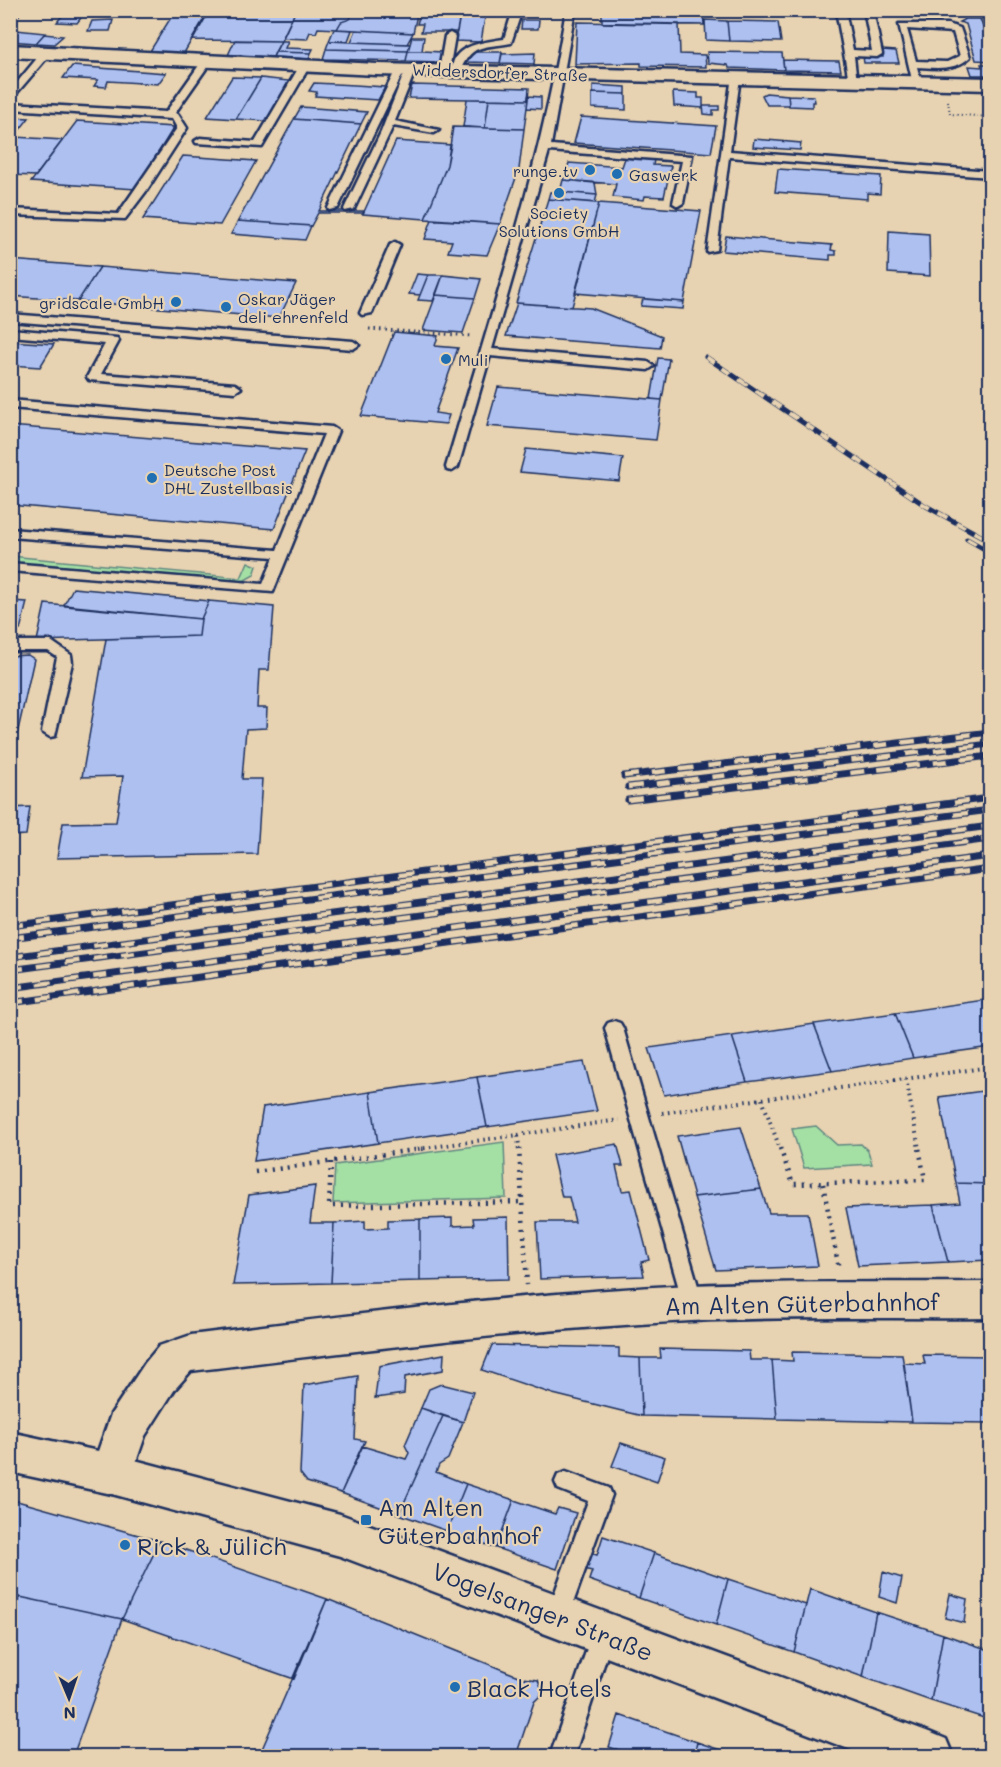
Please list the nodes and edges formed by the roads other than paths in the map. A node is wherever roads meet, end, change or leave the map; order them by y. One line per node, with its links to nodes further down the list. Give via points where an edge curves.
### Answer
1 (17, 10): 6 (lane)
2 (518, 10): 14 (lane, via 508,40 468,48)
3 (571, 10): 16 (lane)
4 (840, 10): 10 (lane)
5 (868, 10): 10 (lane, via 877,54)
6 (10, 20)
7 (450, 36): 14 (lane)
8 (10, 51): 9 (main road, Widdersdorfer Straße)
9 (46, 53): 11 (main road, Widdersdorfer Straße); 20 (lane)
10 (848, 53): 18 (lane)
11 (205, 63): 12 (main road, Widdersdorfer Straße); 22 (lane)
12 (304, 67): 13 (main road, Widdersdorfer Straße); 25 (lane, via 258,145)
13 (405, 70): 14 (main road, Widdersdorfer Straße); 23 (lane); 30 (lane)
14 (450, 71): 16 (main road, Widdersdorfer Straße)
15 (914, 73): 15 (lane, via 903,26 957,30 965,57); 18 (main road, Widdersdorfer Straße); 19 (main road, Widdersdorfer Straße)
16 (561, 74): 17 (main road, Widdersdorfer Straße); 26 (lane)
17 (735, 78): 18 (main road, Widdersdorfer Straße); 27 (lane)
18 (854, 81)
19 (990, 84)
20 (10, 98)
21 (10, 106): 22 (lane)
22 (168, 116): 32 (lane, via 175,116 182,128 121,217)
23 (390, 123): 24 (lane); 31 (lane)
24 (434, 130)
25 (200, 141)
26 (545, 148): 29 (lane, via 688,158); 39 (lane)
27 (725, 154): 28 (lane); 34 (lane)
28 (990, 174)
29 (678, 203)
30 (333, 208)
31 (349, 209)
32 (10, 212)
33 (395, 245): 35 (lane)
34 (711, 250)
35 (366, 313)
36 (10, 317): 38 (lane)
37 (10, 332): 41 (lane, via 113,341 93,377)
38 (353, 345)
39 (484, 352): 40 (lane); 43 (lane)
40 (648, 366)
41 (235, 388)
42 (10, 404): 45 (lane, via 332,431)
43 (452, 467)
44 (10, 533): 45 (lane)
45 (282, 554): 46 (lane, via 268,589)
46 (10, 567)
47 (10, 646): 48 (lane, via 51,646 64,655)
48 (50, 732)
49 (614, 1028): 51 (lane)
50 (990, 1300): 51 (main road, Am Alten Güterbahnhof)
51 (693, 1303): 53 (main road, Am Alten Güterbahnhof, via 410,1326 191,1353 174,1359 126,1428)
52 (10, 1452): 53 (main road, Vogelsanger Straße)
53 (112, 1474): 55 (main road, Vogelsanger Straße, via 340,1535)
54 (566, 1482): 55 (lane, via 601,1496)
55 (557, 1617): 56 (main road, Vogelsanger Straße)
56 (603, 1634): 57 (lane); 58 (main road, Vogelsanger Straße)
57 (562, 1756)
58 (929, 1756)

